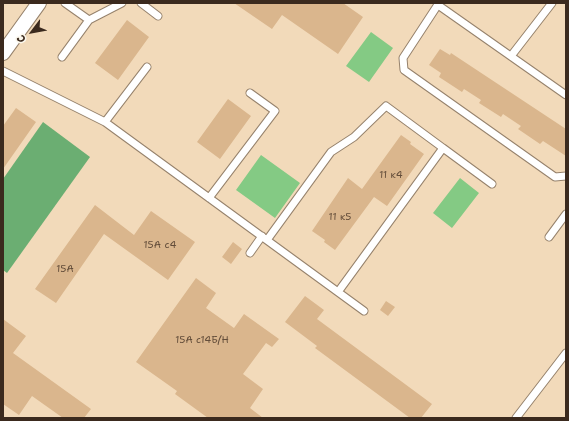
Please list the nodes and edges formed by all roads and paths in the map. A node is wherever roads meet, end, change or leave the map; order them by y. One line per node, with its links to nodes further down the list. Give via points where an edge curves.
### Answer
1 (38, 3): 9 (street)
2 (65, 3): 8 (lane)
3 (122, 3): 8 (lane)
4 (141, 3): 7 (lane)
5 (552, 3): 10 (lane)
6 (438, 4): 10 (lane); 18 (lane, via 402,58 404,70 555,177)
7 (158, 16)
8 (88, 20): 11 (lane)
9 (3, 53)
10 (511, 56): 15 (lane)
11 (62, 57)
12 (147, 67): 16 (lane)
13 (3, 71): 16 (lane)
14 (250, 93): 20 (lane, via 275,111)
15 (566, 96)
16 (106, 122): 20 (lane)
17 (443, 148): 19 (lane); 23 (lane, via 386,106 354,137 331,152); 25 (lane)
18 (566, 176)
19 (492, 184)
20 (209, 198): 23 (lane)
21 (566, 214): 22 (lane)
22 (549, 237)
23 (265, 238): 24 (lane); 25 (lane)
24 (250, 253)
25 (338, 292): 26 (lane)
26 (364, 311)
27 (566, 353): 28 (lane)
28 (516, 418)

